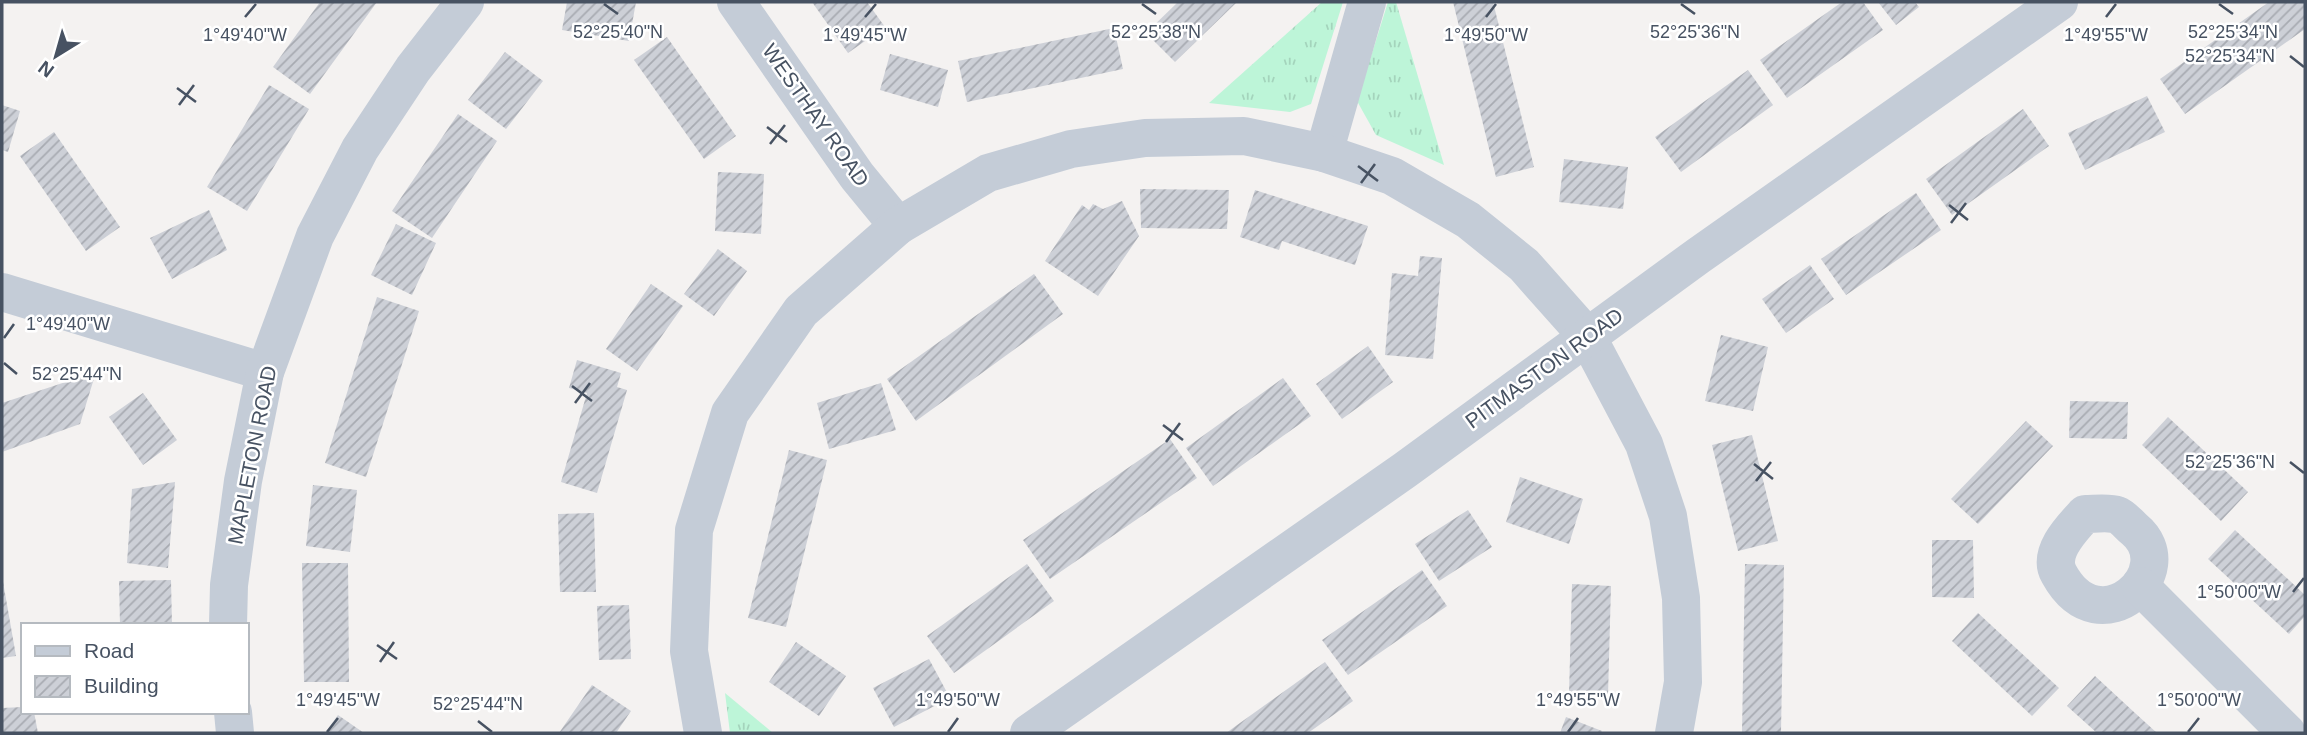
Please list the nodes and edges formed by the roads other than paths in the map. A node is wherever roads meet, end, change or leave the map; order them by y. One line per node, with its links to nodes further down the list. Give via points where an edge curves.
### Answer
1 (465, 2): 9 (street, MAPLETON ROAD, via 360,149 315,236)
2 (736, 2): 6 (street, WESTHAY ROAD, via 857,176)
3 (1367, 2): 5 (street)
4 (2059, 2): 8 (street, PITMASTON ROAD)
5 (1324, 153): 6 (street, via 1244,136 1145,138 1071,149 988,173); 8 (street, via 1392,176 1468,220 1524,265)
6 (898, 226): 14 (street, via 801,312 730,413 694,530 689,651)
7 (2, 292): 9 (street)
8 (1587, 336): 15 (street, PITMASTON ROAD, via 1405,470); 16 (street, via 1644,443 1668,516 1681,598 1683,682)
9 (265, 372): 11 (street, MAPLETON ROAD, via 243,481)
10 (2140, 586): 17 (street)
11 (228, 623)
12 (233, 714): 13 (street)
13 (235, 733)
14 (703, 733)
15 (1029, 733)
16 (1674, 733)
17 (2287, 733)

